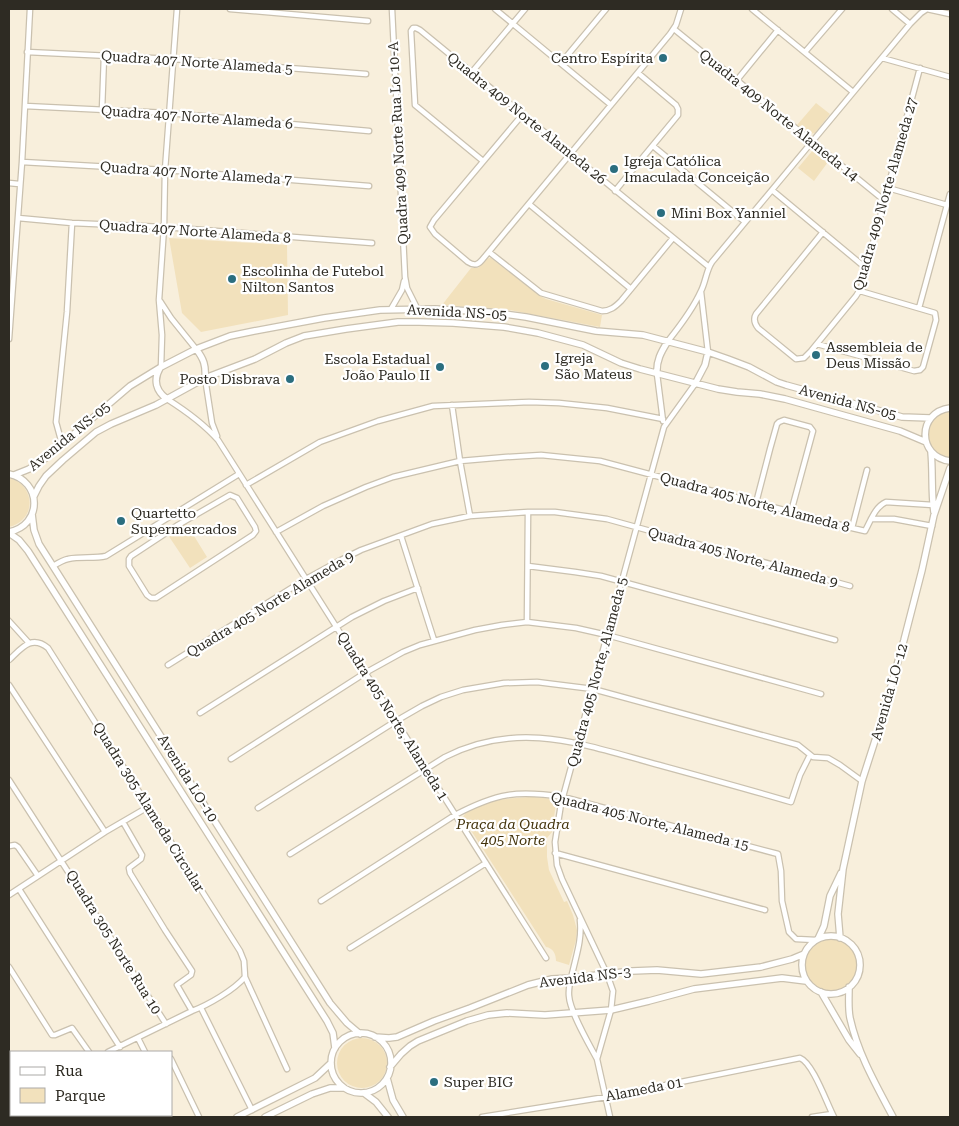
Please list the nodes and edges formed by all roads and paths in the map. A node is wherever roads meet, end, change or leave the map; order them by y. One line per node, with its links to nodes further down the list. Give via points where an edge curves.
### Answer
1 (30, 9): 19 (street)
2 (177, 9): 23 (street)
3 (230, 9): 14 (street)
4 (392, 9): 64 (street, Quadra 409 Norte Rua Lo 10-A)
5 (496, 9): 15 (street)
6 (525, 9): 15 (street)
7 (606, 9): 24 (street)
8 (681, 9): 17 (street)
9 (752, 9): 18 (street)
10 (842, 9): 20 (street)
11 (892, 9): 16 (street)
12 (925, 10): 13 (street); 16 (street)
13 (950, 14)
14 (368, 21)
15 (513, 23): 24 (street); 26 (street)
16 (910, 24): 22 (street)
17 (674, 28): 27 (street); 30 (street, Quadra 409 Norte Alameda 14)
18 (778, 30): 20 (street); 30 (street)
19 (28, 52): 21 (street, Quadra 407 Norte Alameda 5); 33 (street)
20 (805, 52): 31 (street)
21 (104, 56): 23 (street, Quadra 407 Norte Alameda 5); 34 (street)
22 (882, 58): 25 (street); 31 (street)
23 (173, 59): 28 (street, Quadra 407 Norte Alameda 5); 35 (street)
24 (561, 64): 32 (street)
25 (920, 68): 29 (street); 47 (street, Quadra 409 Norte Alameda 27)
26 (472, 72): 36 (street, Quadra 409 Norte Alameda 26); 41 (street, Quadra 409 Norte Alameda 26, via 418,29 412,29 415,105)
27 (638, 73): 32 (street); 39 (street, via 678,109 678,116)
28 (366, 74)
29 (950, 77)
30 (737, 80): 38 (street, Quadra 409 Norte Alameda 14)
31 (854, 92): 38 (street)
32 (611, 105): 40 (street)
33 (25, 106): 34 (street, Quadra 407 Norte Alameda 6); 42 (street)
34 (102, 110): 35 (street, Quadra 407 Norte Alameda 6)
35 (168, 113): 37 (street, Quadra 407 Norte Alameda 6); 43 (street)
36 (523, 114): 40 (street, Quadra 409 Norte Alameda 26); 41 (street)
37 (369, 131)
38 (812, 142): 48 (street); 51 (street, Quadra 409 Norte Alameda 14)
39 (653, 146): 49 (street); 55 (street)
40 (571, 154): 49 (street, Quadra 409 Norte Alameda 26); 52 (street)
41 (483, 161): 61 (street, via 430,227 472,264 476,265)
42 (22, 162): 43 (street, Quadra 407 Norte Alameda 7); 45 (street)
43 (165, 170): 46 (street, Quadra 407 Norte Alameda 7); 57 (street)
44 (9, 183): 45 (street)
45 (20, 184): 54 (street)
46 (369, 186)
47 (888, 188): 51 (street, Quadra 409 Norte Alameda 27); 53 (street)
48 (772, 190): 55 (street); 58 (street)
49 (616, 191): 59 (street, Quadra 409 Norte Alameda 26)
50 (950, 194): 53 (street)
51 (885, 201): 63 (street, Quadra 409 Norte Alameda 27)
52 (529, 204): 61 (street); 65 (street)
53 (947, 205): 70 (street)
54 (18, 218): 56 (street, Quadra 407 Norte Alameda 8); 72 (street)
55 (745, 222): 62 (street)
56 (72, 223): 57 (street, Quadra 407 Norte Alameda 8); 89 (street, via 56,422)
57 (164, 227): 60 (street, Quadra 407 Norte Alameda 8); 68 (street)
58 (823, 232): 63 (street); 74 (street, Quadra 409 Norte Alameda 27, via 756,314 754,321 758,328 797,359 809,354)
59 (673, 238): 62 (street, Quadra 409 Norte Alameda 26); 65 (street)
60 (372, 243)
61 (489, 252): 65 (street, via 542,293 602,310 612,309)
62 (709, 267): 66 (street)
63 (866, 269): 67 (street, Quadra 409 Norte Alameda 27)
64 (405, 277): 69 (street, Quadra 409 Norte Rua Lo 10-A); 71 (street, Quadra 409 Norte Rua Lo 10-A)
65 (631, 289)
66 (701, 291): 73 (street); 76 (street)
67 (860, 291): 70 (street); 74 (street, Quadra 409 Norte Alameda 27)
68 (160, 300): 75 (street); 77 (street)
69 (417, 308): 71 (street, Avenida NS-05); 73 (street, Avenida NS-05, via 504,314)
70 (919, 308): 74 (street, via 936,315 920,370)
71 (391, 309): 75 (street, Avenida NS-05, via 254,330)
72 (9, 339)
73 (668, 341): 76 (street, Avenida NS-05); 78 (street, via 659,357)
74 (817, 344)
75 (196, 349): 77 (street, Avenida NS-05); 79 (street, via 206,367)
76 (708, 352): 80 (street); 84 (street, Avenida NS-05, via 782,384 902,417)
77 (161, 367): 81 (street, via 156,386); 89 (street, Avenida NS-05, via 130,386)
78 (657, 374): 79 (street, Avenida NS-05, via 628,366 583,344 538,333 484,325 419,322 380,324 304,336); 80 (street, Avenida NS-05); 85 (street)
79 (205, 378): 81 (street, Avenida NS-05); 87 (street)
80 (695, 384): 86 (street); 88 (street, Avenida NS-05, via 785,399 900,431)
81 (167, 399): 87 (street, via 190,414); 99 (street, Avenida NS-05, via 90,437 46,476)
82 (452, 405): 85 (street, via 558,403); 91 (street); 98 (street, via 433,406 378,421 320,442)
83 (950, 406): 84 (street)
84 (930, 418): 88 (street, via 925,429)
85 (663, 419): 86 (street)
86 (664, 427): 96 (street, Quadra 405 Norte, Alameda 5)
87 (218, 440): 95 (street, Quadra 405 Norte, Alameda 1)
88 (926, 442): 90 (street)
89 (62, 444): 97 (street, Avenida NS-05, via 37,465)
90 (931, 452): 92 (street); 101 (street, Avenida LO-12)
91 (460, 461): 96 (street, Quadra 405 Norte, Alameda 8, via 541,455 600,461); 107 (street); 114 (street, Quadra 405 Norte, Alameda 8, via 366,487)
92 (950, 461)
93 (950, 468): 105 (street, Avenida LO-12)
94 (867, 470): 112 (street)
95 (239, 474): 98 (street, Quadra 405 Norte, Alameda 1); 106 (street)
96 (651, 474): 100 (street, Quadra 405 Norte, Alameda 8); 111 (street, Quadra 405 Norte, Alameda 5)
97 (11, 475): 99 (street, Avenida NS-05, via 26,482)
98 (246, 485): 114 (street, Quadra 405 Norte, Alameda 1)
99 (34, 496): 104 (street, Avenida NS-05)
100 (756, 503): 103 (street, Quadra 405 Norte, Alameda 8); 103 (street, via 777,424 784,420 792,422 813,431)
101 (933, 505): 105 (street, Avenida LO-12); 108 (street, Quadra 405 Norte, Alameda 8, via 886,502 877,508)
102 (528, 512): 107 (street, Quadra 405 Norte Alameda 9); 111 (street, Quadra 405 Norte Alameda 9, via 607,519); 117 (street)
103 (790, 512): 112 (street, Quadra 405 Norte, Alameda 8)
104 (32, 514): 113 (street, via 23,526); 116 (street, Avenida LO-10, via 37,540)
105 (934, 515): 110 (street, Avenida LO-12)
106 (172, 516): 109 (street); 116 (street, via 106,556 71,558)
107 (470, 516): 115 (street, Quadra 405 Norte Alameda 9, via 432,524)
108 (871, 519): 110 (street, via 894,519); 112 (street, Quadra 405 Norte, Alameda 8, via 865,531)
109 (178, 525): 109 (street, via 230,495 237,498 256,531 186,580 151,598 129,566 129,559)
110 (932, 526): 142 (street, Avenida LO-12, via 904,640)
111 (636, 528): 119 (street, Quadra 405 Norte, Alameda 5); 120 (street, Quadra 405 Norte, Alameda 9)
112 (852, 528)
113 (9, 532): 182 (street, Avenida LO-10, via 28,551 222,854 327,1021)
114 (276, 532): 118 (street, Quadra 405 Norte, Alameda 1)
115 (401, 536): 118 (street, Quadra 405 Norte Alameda 9, via 361,550); 121 (street)
116 (53, 566): 178 (street, Avenida LO-10, via 332,1006)
117 (528, 566): 119 (street); 123 (street)
118 (306, 579): 124 (street, Quadra 405 Norte, Alameda 1); 130 (street, Quadra 405 Norte Alameda 9)
119 (622, 581): 125 (street, Quadra 405 Norte, Alameda 5); 127 (street)
120 (850, 586)
121 (418, 588): 124 (street); 126 (street)
122 (9, 621): 128 (street)
123 (527, 622): 125 (street); 126 (street)
124 (336, 626): 131 (street, Quadra 405 Norte, Alameda 1); 135 (street)
125 (607, 635): 133 (street, Quadra 405 Norte, Alameda 5); 134 (street)
126 (434, 640): 131 (street, via 403,652)
127 (835, 640)
128 (29, 643): 129 (street); 144 (street, Quadra 305 Alameda Circular, via 40,643 48,648)
129 (9, 660)
130 (168, 665)
131 (365, 673): 136 (street, Quadra 405 Norte, Alameda 1); 139 (street)
132 (9, 685): 148 (street)
133 (593, 689): 136 (street, via 532,682 495,684 441,698); 137 (street, Quadra 405 Norte, Alameda 5); 138 (street, via 798,745)
134 (821, 694)
135 (200, 712)
136 (396, 721): 140 (street, Quadra 405 Norte, Alameda 1); 145 (street)
137 (578, 743): 138 (street, via 791,802); 140 (street, via 536,737 501,739 456,752); 143 (street, Quadra 405 Norte, Alameda 5)
138 (810, 755): 142 (street, via 828,758)
139 (231, 759)
140 (426, 768): 146 (street, Quadra 405 Norte, Alameda 1); 150 (street)
141 (9, 780): 152 (street, Quadra 305 Norte Rua 10)
142 (862, 781): 154 (street, Avenida LO-12)
143 (563, 797): 146 (street, Quadra 405 Norte, Alameda 15, via 532,793 507,795); 151 (street, Quadra 405 Norte, Alameda 5); 162 (street, Quadra 405 Norte, Alameda 15, via 778,854 782,901 789,932 796,939)
144 (148, 806): 147 (street); 168 (street, Quadra 305 Alameda Circular, via 240,951)
145 (258, 808)
146 (455, 814): 153 (street, Quadra 405 Norte, Alameda 1); 158 (street, Quadra 405 Norte, Alameda 15)
147 (123, 822): 148 (street); 175 (street, via 142,855 129,868 130,873 192,972 177,986)
148 (105, 832): 152 (street)
149 (9, 846): 155 (street, via 15,844 18,847)
150 (290, 854)
151 (555, 854): 159 (street); 160 (street, Quadra 405 Norte, Alameda 5)
152 (62, 860): 155 (street); 177 (street, Quadra 305 Norte Rua 10)
153 (486, 863): 163 (street); 165 (street, Quadra 405 Norte, Alameda 1)
154 (843, 869): 161 (street, Avenida LO-12, via 838,914); 162 (street, Avenida LO-12, via 830,896 824,926)
155 (38, 876): 156 (street)
156 (19, 889): 157 (street); 181 (street)
157 (9, 895)
158 (321, 901)
159 (765, 910)
160 (579, 916): 167 (street, Quadra 405 Norte, Alameda 5); 169 (street, Quadra 405 Norte, Alameda 5, via 580,937)
161 (840, 938): 162 (street, via 825,936); 171 (street, via 855,949 860,967)
162 (817, 940): 164 (street)
163 (350, 948)
164 (804, 954): 167 (street, Avenida NS-3, via 761,967 701,974 657,970); 170 (street, via 802,968)
165 (546, 958)
166 (9, 967): 183 (street, via 52,1035 72,1028)
167 (607, 974): 169 (street, Avenida NS-3); 174 (street, Quadra 405 Norte, Alameda 5, via 614,991)
168 (245, 977): 173 (street); 191 (street, Quadra 305 Alameda Circular)
169 (571, 978): 176 (street, Quadra 405 Norte, Alameda 5, via 569,996); 179 (street, Avenida NS-3, via 528,985 397,1037)
170 (806, 981): 172 (street); 174 (street, via 782,978 694,989)
171 (849, 987): 172 (street, via 831,994); 186 (street, via 850,1017)
172 (821, 992): 186 (street)
173 (201, 1008): 175 (street); 196 (street)
174 (611, 1010): 176 (street); 187 (street, Quadra 405 Norte, Alameda 5)
175 (192, 1011): 177 (street)
176 (573, 1012): 187 (street, Quadra 405 Norte, Alameda 5); 190 (street, via 537,1015 498,1013 467,1021 410,1046)
177 (166, 1024): 180 (street)
178 (360, 1034): 179 (street, Avenida NS-3); 182 (street, via 351,1035)
179 (374, 1037): 190 (street, via 387,1050)
180 (138, 1038): 181 (street); 185 (street)
181 (120, 1047): 184 (street)
182 (335, 1048): 189 (street)
183 (87, 1051)
184 (112, 1051)
185 (144, 1051)
186 (862, 1056): 206 (street)
187 (597, 1059): 195 (street, Quadra 405 Norte, Alameda 5)
188 (172, 1061): 198 (street)
189 (331, 1063): 193 (street, via 335,1078); 196 (street, via 315,1078)
190 (390, 1067): 192 (street)
191 (287, 1069)
192 (387, 1078): 194 (street, via 377,1088); 202 (street, via 393,1100)
193 (345, 1088): 194 (street); 200 (street, via 330,1088 312,1094)
194 (364, 1093): 201 (street)
195 (606, 1097): 197 (street, Alameda 01, via 797,1058 804,1059 811,1067); 203 (street, Alameda 01); 204 (street, Quadra 405 Norte, Alameda 5)
196 (252, 1110): 199 (street)
197 (833, 1116): 205 (street)
198 (199, 1117)
199 (237, 1117)
200 (265, 1117)
201 (388, 1117)
202 (403, 1117)
203 (482, 1117)
204 (610, 1117)
205 (812, 1117)
206 (893, 1117)

